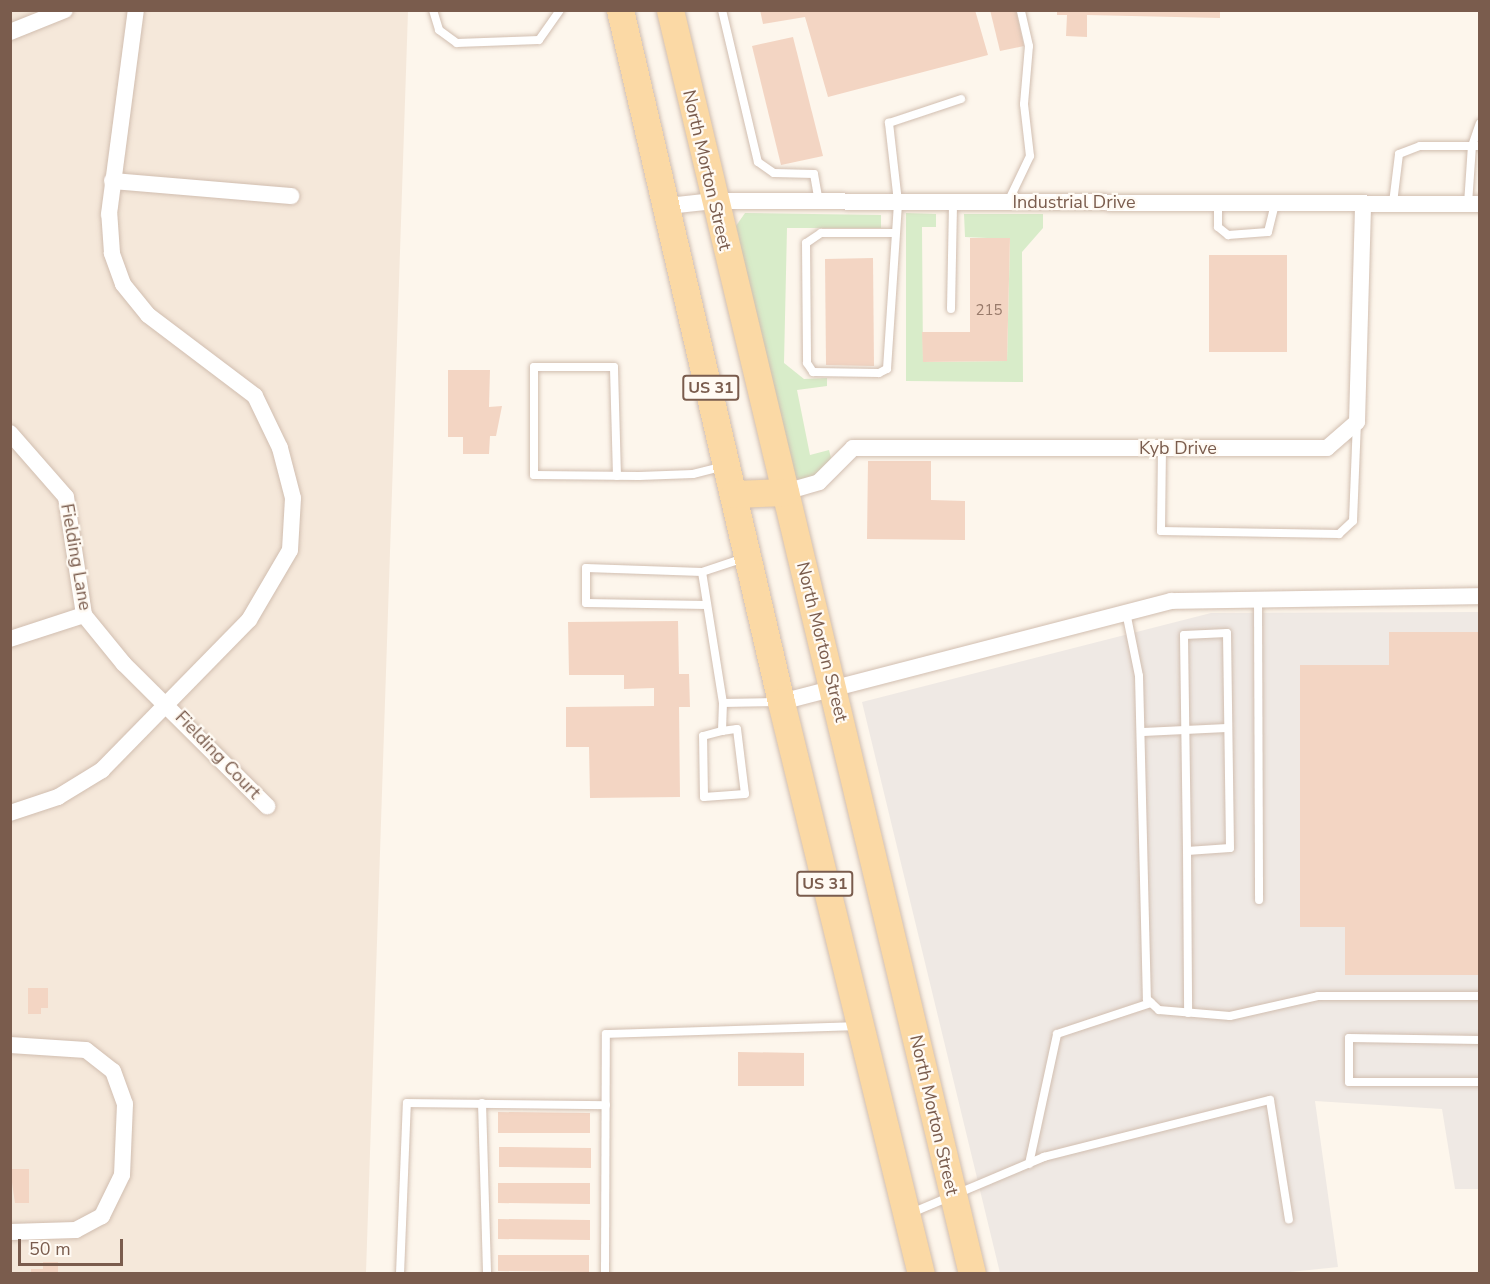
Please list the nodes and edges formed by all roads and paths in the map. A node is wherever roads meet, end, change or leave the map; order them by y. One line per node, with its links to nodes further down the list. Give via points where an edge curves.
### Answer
1 (65, 10): 9 (street)
2 (136, 10): 13 (street)
3 (433, 10): 4 (lane, via 439,30 457,43 539,40)
4 (560, 10)
5 (620, 10): 25 (main road, US 31)
6 (670, 10): 15 (main road, North Morton Street / US 31)
7 (722, 10): 16 (lane, via 758,162 774,172 814,174)
8 (1021, 10): 19 (lane, via 1029,46 1024,104 1030,156)
9 (10, 32)
10 (961, 99): 17 (lane, via 889,123)
11 (1479, 123): 12 (lane)
12 (1476, 146): 23 (lane, via 1420,146 1399,154); 24 (lane)
13 (112, 181): 14 (street); 46 (street, via 111,243 123,284 148,315 255,396 280,448 293,498 290,550 249,620)
14 (291, 196)
15 (714, 201): 16 (street, Industrial Drive); 25 (street, Industrial Drive); 33 (main road, North Morton Street / US 31)
16 (819, 201): 17 (street, Industrial Drive)
17 (898, 202): 18 (street, Industrial Drive); 26 (lane)
18 (953, 202): 19 (street, Industrial Drive); 27 (lane)
19 (1008, 202): 20 (street, Industrial Drive)
20 (1218, 202): 21 (street, Industrial Drive); 21 (lane, via 1218,226 1228,235 1268,232)
21 (1275, 202): 22 (street, Industrial Drive)
22 (1363, 203): 23 (street, Industrial Drive); 28 (street)
23 (1393, 203): 24 (street, Industrial Drive)
24 (1474, 204)
25 (668, 206): 31 (main road, US 31)
26 (894, 233): 26 (lane, via 887,369 879,373 813,372 807,363 806,243 821,233)
27 (951, 309)
28 (1357, 422): 30 (street, Kyb Drive, via 1327,448); 30 (lane, via 1353,521 1339,534 1161,531)
29 (10, 433): 41 (street, Fielding Lane, via 66,497)
30 (1162, 448): 33 (street, Kyb Drive, via 853,448 819,482)
31 (728, 465): 32 (lane, via 693,474); 34 (main road, US 31)
32 (617, 476): 32 (lane, via 534,475 534,368 614,367)
33 (785, 492): 34 (main road); 43 (main road, North Morton Street / US 31)
34 (734, 494): 35 (main road, US 31)
35 (749, 556): 36 (lane); 44 (main road, US 31)
36 (702, 572): 39 (lane); 39 (lane, via 586,568 586,603)
37 (1479, 596): 38 (street)
38 (1258, 598): 40 (street, via 1171,601); 54 (lane)
39 (707, 605): 45 (lane)
40 (1126, 611): 43 (street); 50 (lane, via 1139,676)
41 (84, 615): 42 (street); 46 (street, Fielding Lane, via 124,664)
42 (10, 639)
43 (833, 686): 44 (street); 65 (main road, North Morton Street / US 31)
44 (781, 702): 45 (lane); 58 (main road, US 31)
45 (723, 703): 49 (lane)
46 (170, 705): 51 (street, Fielding Court); 52 (street, via 90,779)
47 (1228, 728): 48 (lane); 48 (lane, via 1227,633 1184,634); 53 (lane, via 1230,848)
48 (1185, 730): 50 (lane); 53 (lane)
49 (722, 731): 49 (lane, via 703,736 704,797 745,794 737,729)
50 (1142, 732): 56 (lane, via 1145,970)
51 (267, 806)
52 (10, 813)
53 (1187, 850): 57 (lane)
54 (1259, 900)
55 (1479, 996): 57 (lane, via 1318,996 1230,1016)
56 (1151, 1003): 57 (lane, via 1159,1010); 64 (lane, via 1057,1034)
57 (1188, 1012)
58 (860, 1026): 63 (lane, via 606,1034); 66 (main road, US 31)
59 (1479, 1040): 61 (lane, via 1349,1038 1349,1082)
60 (10, 1045): 68 (street, via 86,1050 113,1071 125,1104 122,1175 102,1216 76,1230)
61 (1479, 1082)
62 (482, 1103): 63 (lane); 69 (lane, via 407,1103); 70 (lane)
63 (606, 1105): 71 (lane)
64 (1029, 1164): 65 (lane); 67 (lane, via 1270,1100)
65 (954, 1198): 66 (lane); 73 (main road, North Morton Street / US 31)
66 (908, 1215): 72 (main road, US 31)
67 (1289, 1220)
68 (10, 1232)
69 (400, 1274)
70 (487, 1274)
71 (605, 1274)
72 (921, 1274)
73 (972, 1274)

